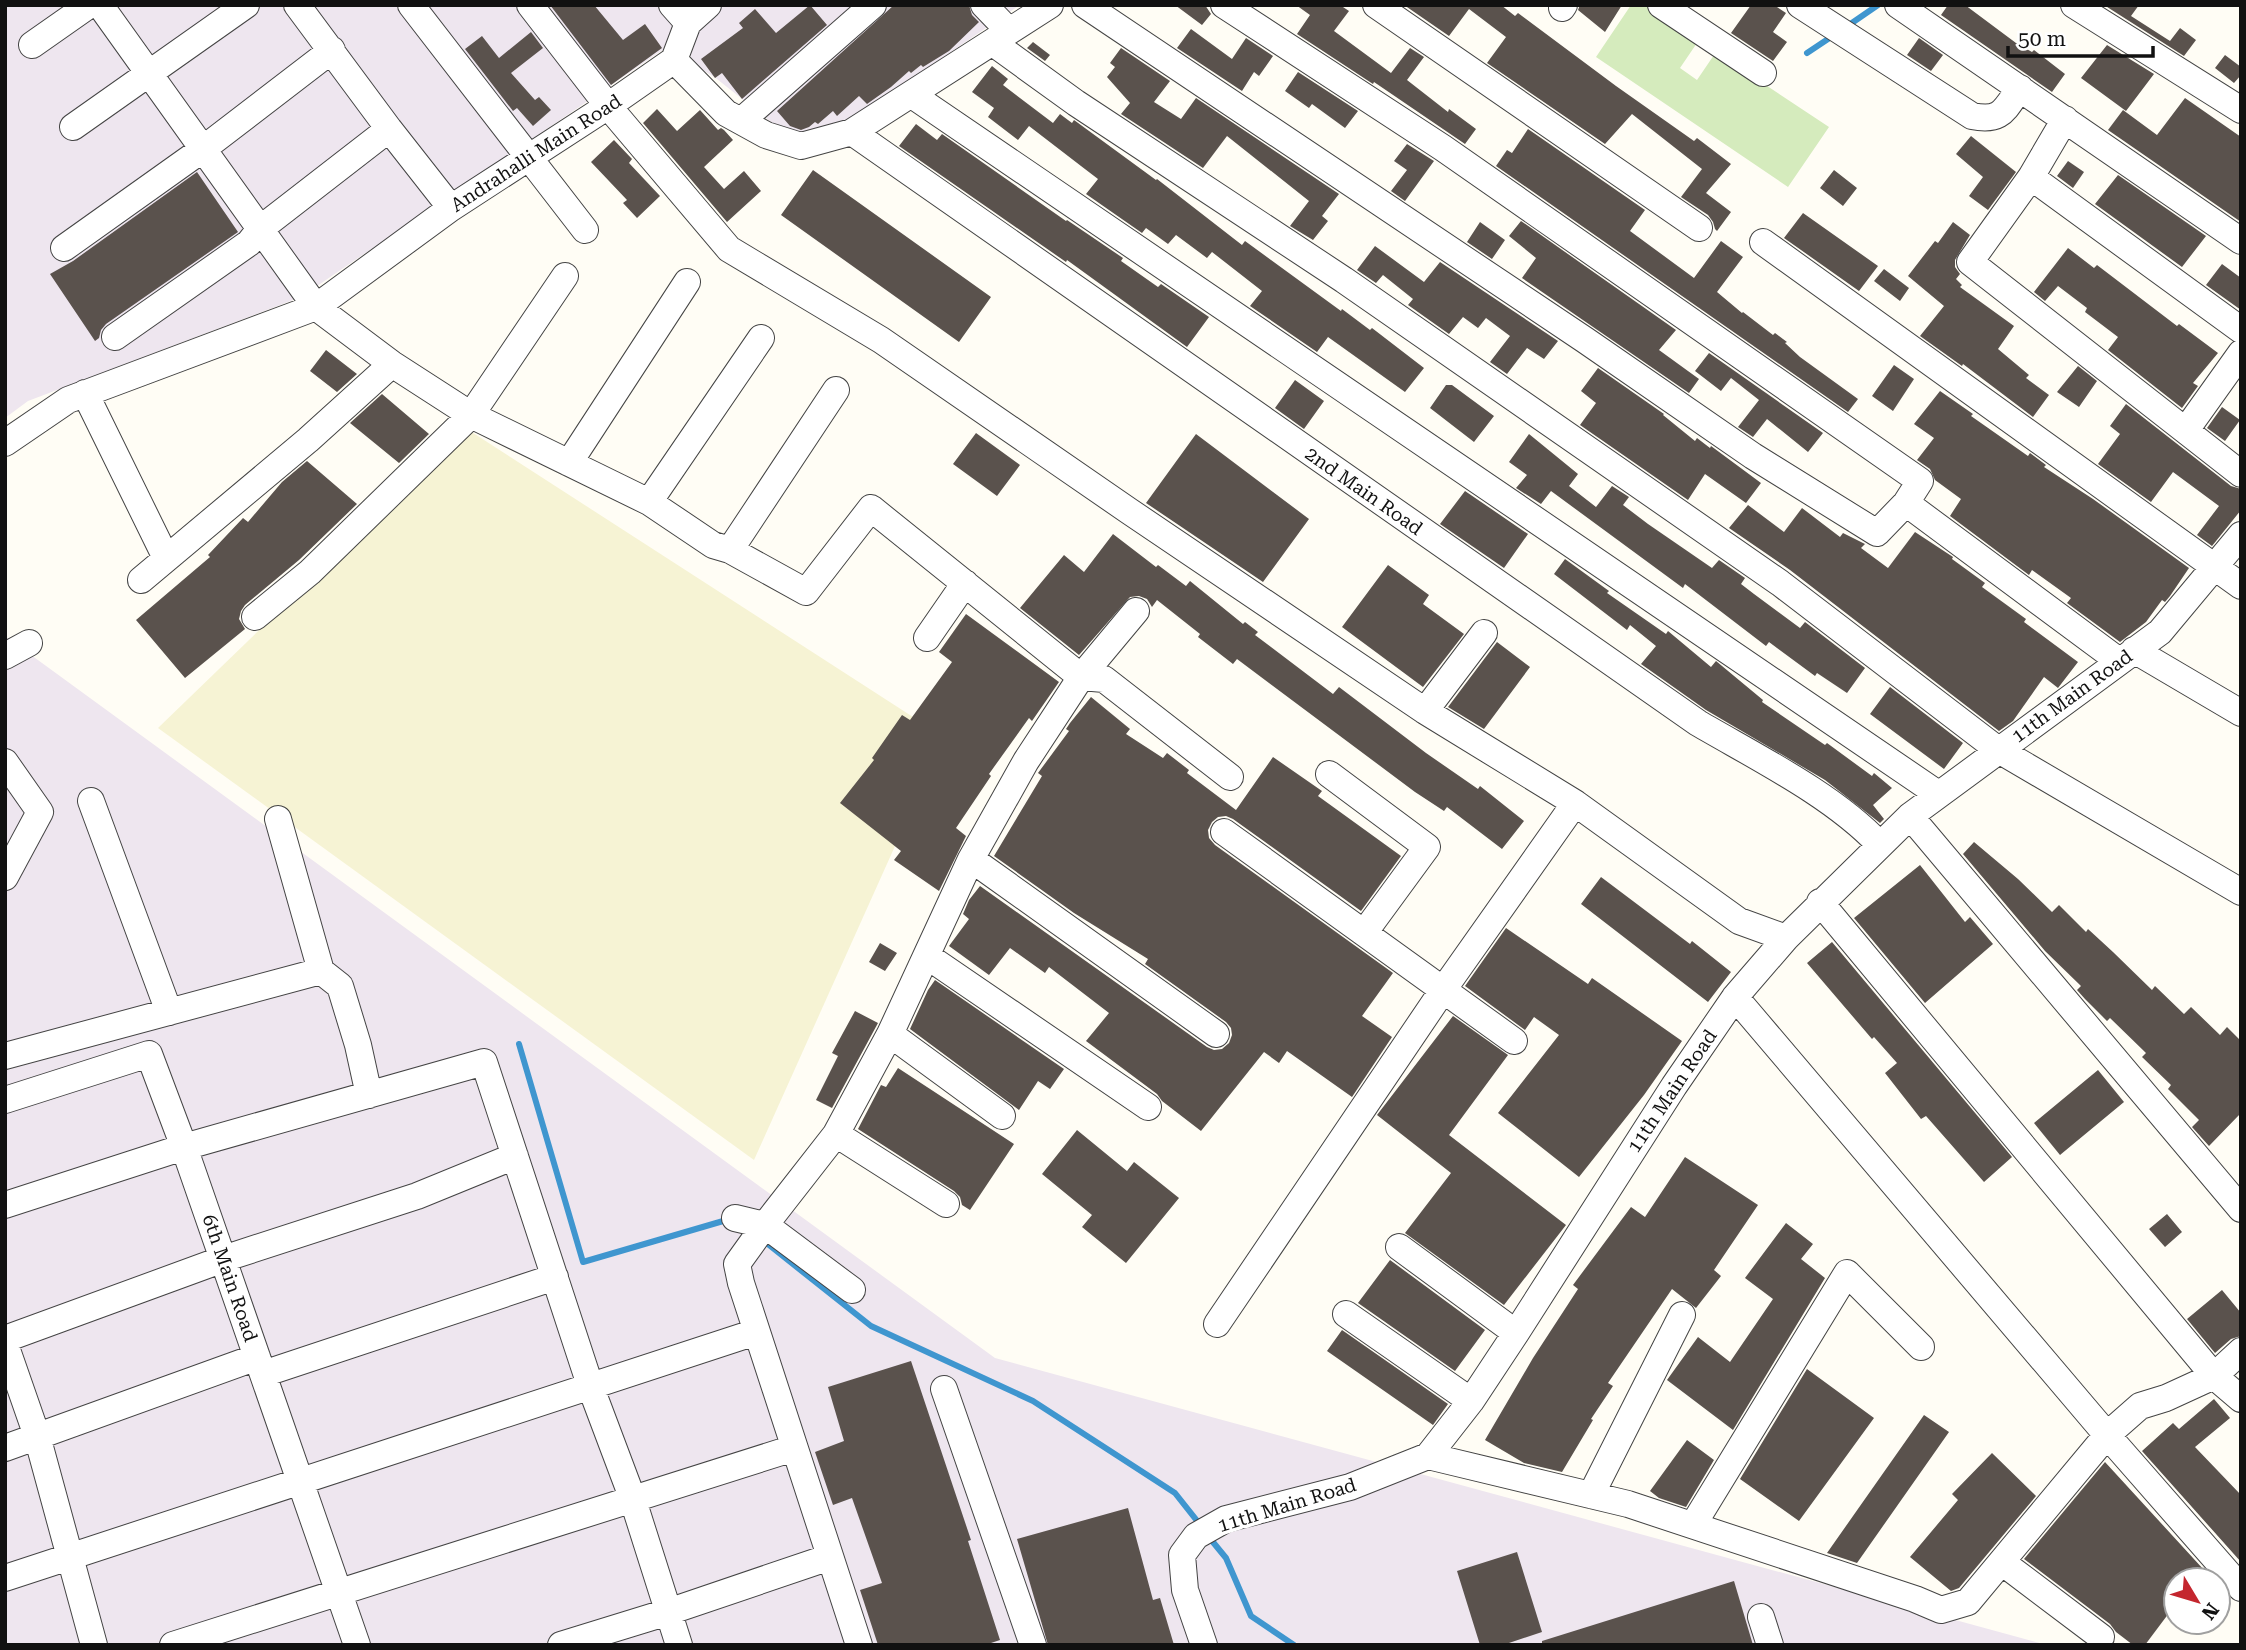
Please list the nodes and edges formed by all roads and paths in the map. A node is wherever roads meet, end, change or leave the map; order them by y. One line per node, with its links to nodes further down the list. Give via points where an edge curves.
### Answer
1 (89, 5): 20 (street)
2 (100, 5): 24 (street)
3 (246, 5): 24 (street)
4 (297, 5): 21 (street)
5 (411, 5): 35 (street)
6 (530, 5): 27 (street)
7 (708, 5): 18 (street)
8 (873, 5): 30 (street)
9 (984, 5): 19 (street)
10 (1050, 5): 19 (street)
11 (1085, 5): 60 (street, via 1753,456 1877,533)
12 (1224, 5): 60 (street, via 1443,148 1920,481)
13 (1376, 5): 38 (street)
14 (1661, 5): 23 (street)
15 (1800, 5): 25 (street, via 1972,116 1989,119 2000,115)
16 (1898, 5): 25 (street)
17 (2074, 5): 28 (street)
18 (680, 14): 22 (street)
19 (1001, 37): 26 (street); 78 (street, via 1076,103 1344,280 1704,529)
20 (32, 45)
21 (332, 50): 32 (street); 34 (street)
22 (674, 60): 27 (street, Andrahalli Main Road); 30 (street, via 726,113)
23 (1763, 73)
24 (149, 74): 31 (street); 34 (street)
25 (2020, 88): 29 (street)
26 (912, 95): 33 (street); 82 (street)
27 (608, 106): 35 (street, Andrahalli Main Road); 76 (street, via 729,249 881,340)
28 (2241, 110)
29 (2066, 119): 36 (street); 41 (street)
30 (741, 121): 33 (street, via 801,146)
31 (73, 127)
32 (389, 129): 37 (street); 39 (street)
33 (852, 132): 88 (street, 2nd Main Road, via 1698,723 1817,795)
34 (202, 149): 39 (street); 43 (street)
35 (527, 156): 37 (street, Andrahalli Main Road); 40 (street)
36 (2031, 177): 47 (street); 55 (street, via 1970,262)
37 (451, 208): 46 (street, Andrahalli Main Road)
38 (1699, 228)
39 (261, 229): 46 (street); 48 (street, via 249,243)
40 (585, 230)
41 (2241, 241)
42 (1763, 242): 64 (street)
43 (64, 248)
44 (565, 276): 54 (street)
45 (687, 282): 57 (street)
46 (316, 307): 51 (street); 53 (street, Andrahalli Main Road)
47 (2241, 330)
48 (115, 337)
49 (761, 338): 59 (street)
50 (2241, 353): 55 (street)
51 (392, 364): 54 (street); 63 (street)
52 (836, 390): 62 (street)
53 (85, 393): 56 (street, Andrahalli Main Road); 63 (street)
54 (471, 415): 57 (street); 69 (street, via 310,572)
55 (2186, 430): 58 (street)
56 (5, 443)
57 (569, 463): 59 (street)
58 (2241, 474)
59 (649, 502): 62 (street, via 713,545)
60 (1906, 503): 74 (street)
61 (2241, 535): 64 (street, 11th Main Road)
62 (730, 550): 66 (street, via 806,592 871,508)
63 (166, 558): 65 (street)
64 (2213, 568): 67 (street); 74 (street, 11th Main Road, via 2160,632)
65 (141, 580)
66 (965, 583): 71 (street); 75 (street)
67 (2241, 586)
68 (1136, 611): 75 (street)
69 (255, 617)
70 (1484, 633): 76 (street)
71 (928, 638)
72 (29, 643): 73 (street)
73 (5, 656)
74 (2127, 656): 77 (street); 78 (street, 11th Main Road)
75 (1082, 677): 81 (street, via 1104,679); 89 (street, via 1026,761)
76 (1425, 711): 84 (street)
77 (2241, 713)
78 (1997, 749): 82 (street, 11th Main Road); 91 (street)
79 (5, 762): 90 (street, via 40,812)
80 (1329, 774): 93 (street, via 1427,847)
81 (1230, 777)
82 (1938, 794): 85 (street, 11th Main Road)
83 (91, 802): 99 (street)
84 (1574, 803): 94 (street, via 1739,921); 97 (street)
85 (1910, 816): 88 (street, 11th Main Road); 113 (street)
86 (278, 819): 96 (street)
87 (1224, 832): 93 (street)
88 (1879, 844): 92 (street, 11th Main Road)
89 (971, 859): 95 (street); 101 (street)
90 (5, 877)
91 (2241, 892)
92 (1820, 902): 94 (street, 11th Main Road); 130 (street)
93 (1364, 933): 97 (street)
94 (1786, 938): 98 (street, 11th Main Road)
95 (927, 956): 100 (street); 106 (street)
96 (321, 971): 99 (street); 104 (street, via 340,986)
97 (1443, 990): 102 (street); 122 (street)
98 (1735, 997): 124 (street, 11th Main Road); 135 (street)
99 (169, 1012): 103 (street)
100 (890, 1034): 107 (street); 108 (street)
101 (1216, 1034)
102 (1514, 1041)
103 (5, 1056)
104 (369, 1095): 109 (street); 110 (street, via 484,1062)
105 (5, 1100): 109 (street, 6th Main Road, via 149,1055)
106 (1148, 1107)
107 (1002, 1116)
108 (836, 1134): 111 (street); 115 (street)
109 (184, 1147): 112 (street); 117 (street, 6th Main Road)
110 (515, 1156): 117 (street, via 417,1196); 118 (street)
111 (946, 1204)
112 (5, 1205)
113 (2241, 1209)
114 (735, 1218): 115 (street)
115 (765, 1225): 119 (street); 123 (street, via 737,1264)
116 (1399, 1247): 124 (street)
117 (224, 1261): 125 (street); 129 (street, 6th Main Road)
118 (555, 1277): 129 (street); 131 (street)
119 (852, 1290)
120 (1346, 1314): 134 (street)
121 (1682, 1315): 141 (street)
122 (1217, 1324)
123 (757, 1332): 131 (street); 137 (street)
124 (1516, 1333): 134 (street, 11th Main Road)
125 (5, 1339)
126 (5, 1344): 136 (street)
127 (1921, 1347): 143 (street, via 1847,1273)
128 (2241, 1351): 130 (street)
129 (260, 1365): 136 (street); 140 (street, 6th Main Road)
130 (2214, 1376): 133 (street); 135 (street, via 2140,1406)
131 (591, 1388): 140 (street); 142 (street)
132 (944, 1389): 159 (street)
133 (2241, 1399)
134 (1471, 1401): 139 (street, 11th Main Road)
135 (2107, 1435): 146 (street); 148 (street)
136 (37, 1436): 138 (street); 144 (street)
137 (794, 1447): 142 (street); 145 (street)
138 (5, 1448)
139 (1428, 1456): 141 (street); 160 (street, 11th Main Road, via 1350,1488 1226,1519 1205,1531 1182,1555 1185,1590)
140 (299, 1480): 144 (street); 149 (street, 6th Main Road)
141 (1591, 1495): 143 (street)
142 (632, 1497): 149 (street); 150 (street)
143 (1693, 1525): 146 (street, via 1941,1611 1968,1602)
144 (70, 1556): 147 (street); 153 (street)
145 (830, 1557): 150 (street); 158 (street)
146 (2003, 1563): 152 (street)
147 (5, 1578)
148 (2241, 1588)
149 (339, 1594): 154 (street); 155 (street, 6th Main Road)
150 (668, 1612): 156 (street); 157 (street)
151 (1761, 1617): 161 (street)
152 (2101, 1637)
153 (94, 1645)
154 (173, 1645)
155 (356, 1645)
156 (561, 1645)
157 (679, 1645)
158 (859, 1645)
159 (1033, 1645)
160 (1204, 1645)
161 (1770, 1645)

